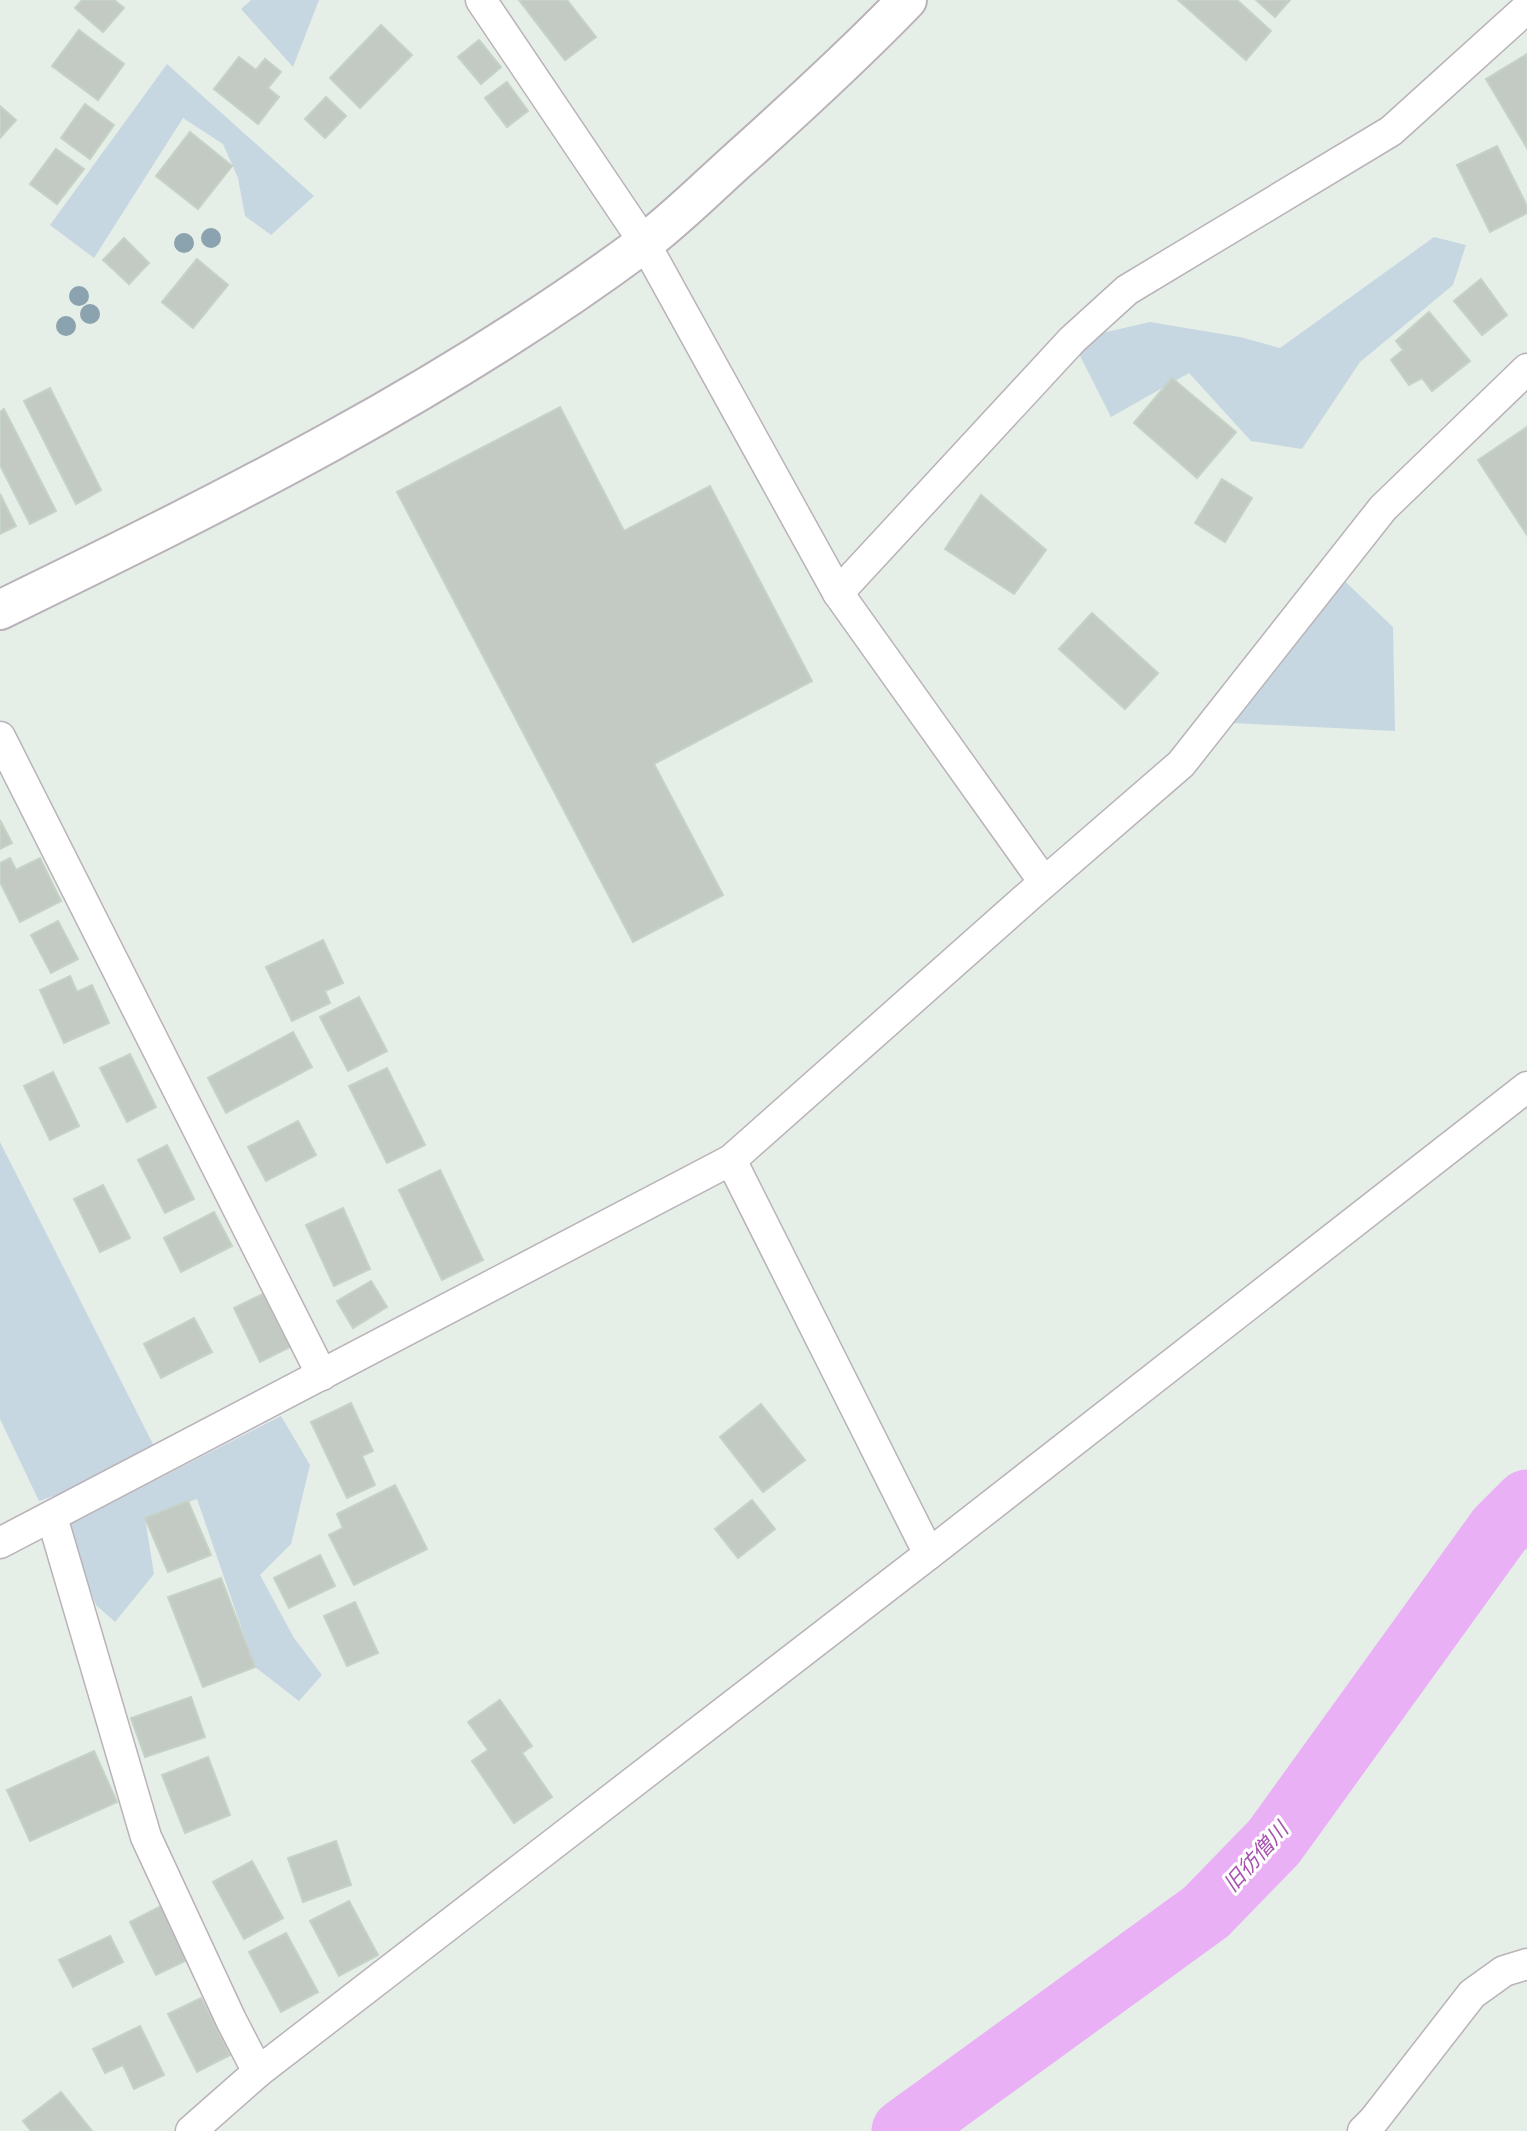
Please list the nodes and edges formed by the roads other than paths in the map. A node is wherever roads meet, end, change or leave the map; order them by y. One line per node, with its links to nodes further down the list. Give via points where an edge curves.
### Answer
1 (481, 0): 4 (street)
2 (907, 0): 4 (street, via 848,61)
3 (1527, 8): 6 (street, via 1391,131 1127,289 1072,340)
4 (644, 243): 6 (street); 7 (street, via 495,346 358,428)
5 (1527, 369): 9 (street, via 1383,508 1181,764)
6 (838, 593): 9 (street)
7 (0, 610)
8 (0, 737): 12 (street)
9 (1044, 882): 11 (street)
10 (1527, 1087): 15 (street)
11 (731, 1160): 12 (street); 15 (street)
12 (322, 1374): 13 (street)
13 (52, 1517): 14 (street); 17 (street, via 146,1837)
14 (0, 1543)
15 (929, 1554): 17 (street)
16 (1527, 1964): 19 (street, via 1504,1971 1472,1994)
17 (258, 2072): 18 (street)
18 (191, 2131)
19 (1363, 2131)

